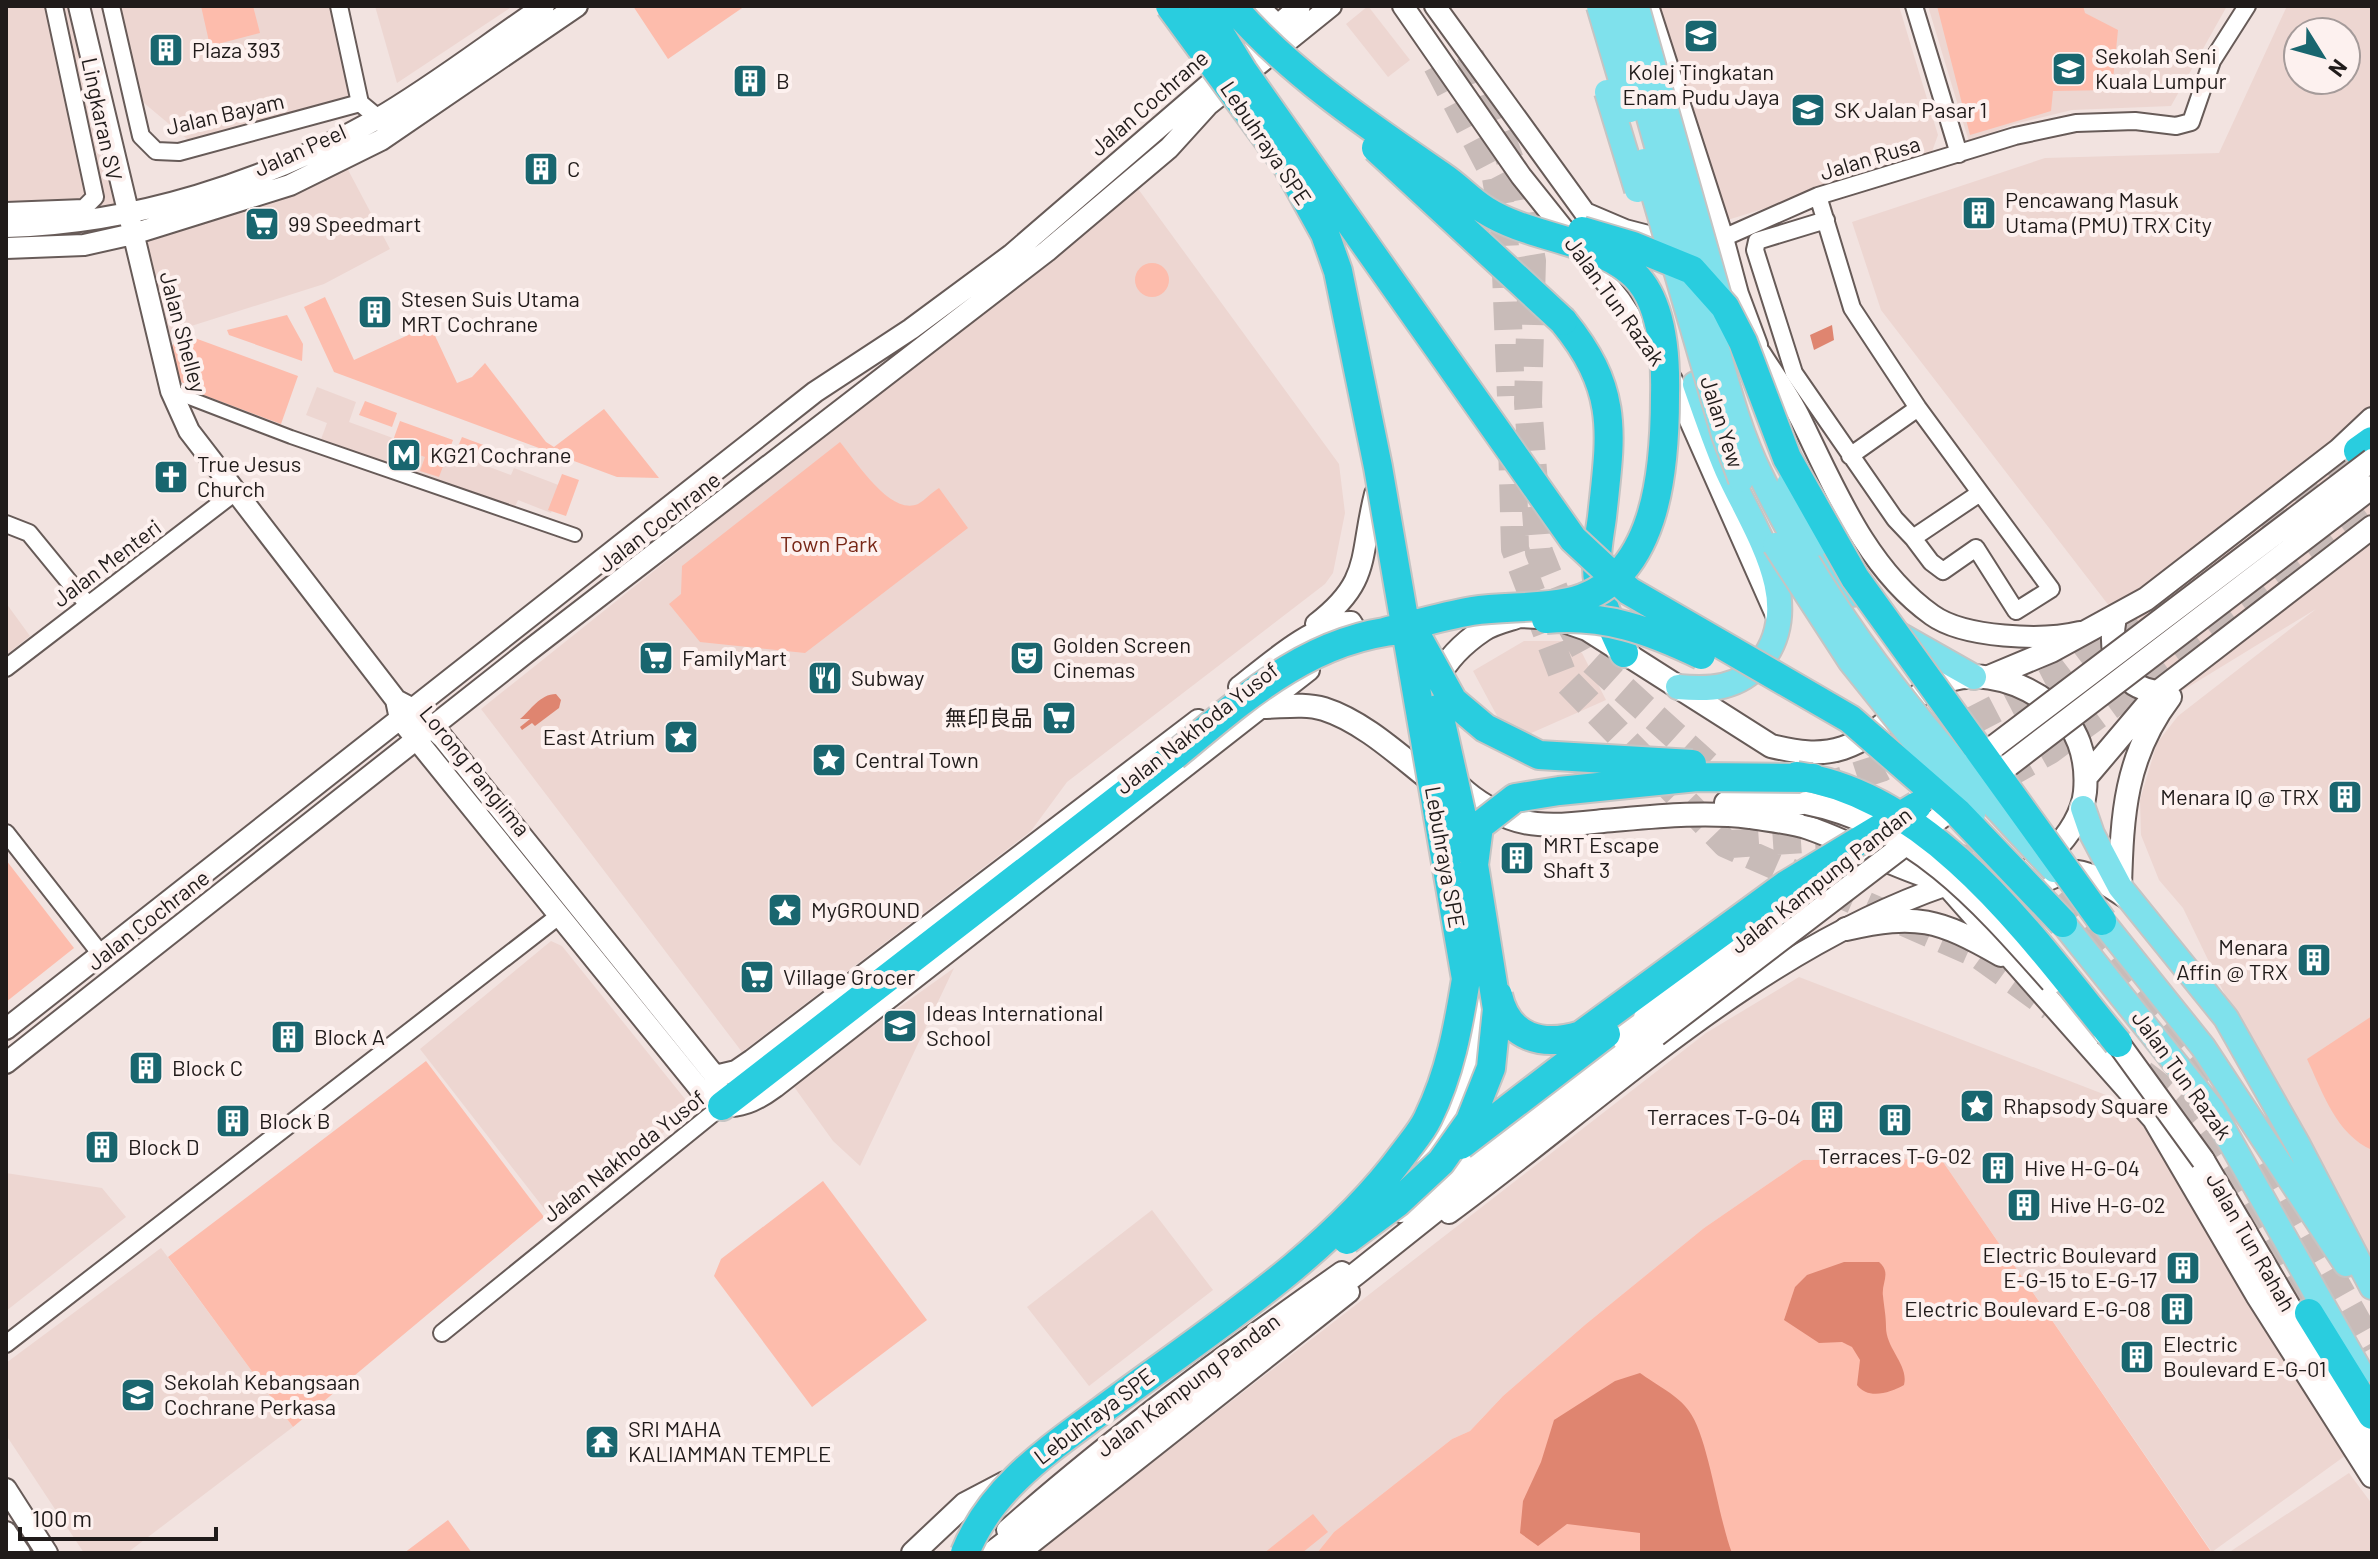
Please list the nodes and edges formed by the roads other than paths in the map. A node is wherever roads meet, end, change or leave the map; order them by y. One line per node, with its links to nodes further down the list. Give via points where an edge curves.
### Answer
1 (54, 6): 32 (street, Lingkaran SV, via 95,197 84,208)
2 (79, 6): 30 (street, Jalan Shelley)
3 (111, 6): 26 (street, Jalan Bayam, via 141,136 156,151 179,152)
4 (339, 6): 26 (street)
5 (544, 6): 27 (street, Jalan Peel)
6 (577, 6): 35 (street, Jalan Peel, via 381,140 290,185)
7 (1152, 6): 56 (highway, Lebuhraya SPE, via 1278,175 1311,240)
8 (1170, 6): 47 (highway, Lebuhraya SPE, bridge, via 1288,167 1325,234 1338,271)
9 (1203, 6): 24 (highway, bridge)
10 (1232, 6): 25 (highway, bridge)
11 (1261, 6): 23 (street)
12 (1300, 6): 23 (street, Jalan Cochrane)
13 (1331, 6): 74 (street, Jalan Cochrane, via 1208,105 1169,148 1047,251)
14 (1403, 6): 60 (street, Jalan Tun Razak, via 1521,176 1620,300 1672,380)
15 (1435, 6): 39 (street, Jalan Tun Razak, via 1585,213)
16 (1587, 6): 60 (main road, bridge, via 1592,40 1695,384 1772,566 1780,592)
17 (1599, 6): 81 (main road, Jalan Yew, bridge, via 1741,480 1775,545 1843,649)
18 (1620, 6): 81 (main road, Jalan Yew, bridge, via 1695,276 1758,472 1837,607)
19 (1636, 6): 63 (main road, bridge, via 1739,365 1817,544 1874,617)
20 (1648, 6): 37 (street)
21 (1914, 6): 28 (street)
22 (2247, 6): 28 (street, Jalan Rusa, via 2212,61 2191,122 2076,123)
23 (1279, 24): 72 (street, Jalan Cochrane, via 1011,255 815,392)
24 (1243, 71): 47 (highway, bridge, via 1309,205 1330,264 1347,324); 77 (highway, bridge, via 1573,539 1629,591 1818,697)
25 (1318, 86): 29 (highway, bridge); 65 (highway, bridge, via 1578,339 1602,384 1610,418 1596,566 1603,607)
26 (360, 103): 27 (street)
27 (378, 118): 35 (street, Jalan Peel, via 280,167)
28 (1959, 154): 31 (street, Jalan Rusa)
29 (1447, 179): 62 (highway, bridge, via 1487,211 1584,248 1638,279 1648,293 1661,341 1661,472 1642,543 1615,581 1595,594 1568,602 1473,611); 91 (highway, bridge, via 1548,221 1678,263 1708,285 1736,326 1787,458 1855,578)
30 (122, 186): 34 (street, via 108,212); 35 (street, Jalan Shelley)
31 (1818, 196): 33 (street); 37 (street, Jalan Rusa)
32 (6, 211)
33 (1826, 220): 43 (street, via 1852,308); 46 (street, via 1757,241 1755,250 1794,373)
34 (94, 221): 35 (street, Jalan Peel); 36 (street, Jalan Peel)
35 (131, 225): 38 (street, Jalan Peel, via 84,245); 42 (street, Jalan Shelley)
36 (6, 227)
37 (1723, 238): 39 (street); 40 (street)
38 (6, 248)
39 (1697, 249): 40 (street, Jalan Tun Razak)
40 (1730, 264): 41 (street)
41 (1760, 353): 55 (street); 57 (street, via 1783,425 1813,490)
42 (171, 391): 49 (street, Jalan Shelley, via 189,431); 53 (street)
43 (1918, 408): 46 (street); 50 (street)
44 (2372, 419): 59 (main road, Jalan Kampung Pandan, via 2243,525)
45 (2367, 451): 83 (main road, Jalan Kampung Pandan, bridge)
46 (1850, 456): 54 (street)
47 (1376, 480): 56 (highway, bridge); 64 (street, via 1361,566 1350,594); 83 (highway, bridge, via 1424,649 1502,1013 1522,1033 1554,1043 1581,1035 1786,885); 111 (highway, Lebuhraya SPE, bridge, via 1466,979 1454,1054 1427,1121 1377,1190 1347,1220 1255,1295)
48 (2372, 487): 96 (main road, Jalan Kampung Pandan, bridge)
49 (234, 493): 58 (street, Jalan Menteri); 72 (street, Jalan Shelley)
50 (1980, 493): 54 (street); 54 (street, via 2051,589 2016,611 1976,548 1943,571)
51 (6, 524): 58 (street, via 29,533)
52 (2372, 527): 66 (main road)
53 (575, 535)
54 (1913, 538)
55 (1882, 567): 57 (street); 61 (street, via 1933,616 1978,631 2060,637)
56 (1391, 585): 75 (highway); 80 (highway, bridge, via 1453,701 1485,728 1539,755 1690,764); 111 (highway, Lebuhraya SPE, via 1454,977 1439,1053 1411,1116 1368,1181)
57 (1879, 598): 63 (street)
58 (88, 605): 67 (street, Jalan Menteri)
59 (2115, 617): 61 (main road, Jalan Kampung Pandan); 70 (main road, via 2111,646 2123,673 2141,690)
60 (1780, 622): 69 (main road, via 1773,647 1755,670 1712,690)
61 (2091, 630): 68 (main road, Jalan Kampung Pandan)
62 (1384, 632): 77 (highway, bridge, via 1569,617 1630,624); 101 (highway, bridge, via 1340,644 1275,676)
63 (1907, 640): 68 (main road)
64 (1283, 653): 71 (street, Jalan Nakhoda Yusof, via 1340,622 1351,622 1356,630); 73 (street, Jalan Nakhoda Yusof)
65 (1624, 653): 69 (main road, Jalan Kampung Pandan); 75 (main road, Jalan Kampung Pandan, via 1587,629 1555,618 1520,616 1485,628 1454,654 1433,686)
66 (2200, 658): 70 (main road); 87 (main road, via 2154,718 2135,757 2122,821)
67 (6, 668)
68 (1981, 677): 69 (main road, Jalan Kampung Pandan, via 1927,690 1865,739 1824,753 1771,746); 78 (main road, via 2021,685 2059,711 2084,754)
69 (1678, 687)
70 (2158, 692): 78 (main road)
71 (1262, 707): 76 (street, Jalan Nakhoda Yusof); 79 (main road, via 1324,709)
72 (403, 709): 74 (street, Lorong Panglima); 94 (street, Jalan Cochrane)
73 (1192, 725): 76 (street, via 1206,721 1216,731); 100 (street, Jalan Nakhoda Yusof, via 764,1051)
74 (424, 733): 89 (street, Lorong Panglima); 99 (street, Jalan Cochrane); 100 (street, Lorong Panglima)
75 (1427, 738): 79 (main road, Jalan Kampung Pandan); 84 (main road, via 1443,770 1461,788 1513,819 1562,825)
76 (1211, 749): 101 (street, Jalan Nakhoda Yusof, via 759,1099 739,1108)
77 (1897, 757): 81 (highway, bridge)
78 (2086, 777): 82 (main road)
79 (1437, 785): 103 (main road, Jalan Kampung Pandan, via 1476,1019 1459,1096 1437,1134 1365,1208)
80 (1810, 791): 83 (highway, bridge, via 1864,796); 84 (main road, Jalan Tun Rahah); 98 (main road, Jalan Tun Rahah, bridge, via 1936,862 2085,1018); 111 (highway, bridge, via 1697,777 1559,791 1515,798 1479,826 1474,865 1497,1009 1491,1068 1470,1121 1441,1162 1397,1203)
81 (1959, 794): 90 (highway, bridge); 91 (main road, Jalan Tun Razak, bridge); 92 (highway, bridge)
82 (2083, 808): 86 (main road, via 2063,841 2035,866 1994,885); 87 (main road)
83 (1919, 817): 88 (main road, Jalan Kampung Pandan, bridge); 90 (highway, bridge); 98 (highway, bridge)
84 (1622, 820): 86 (main road, via 1747,817 1806,827)
85 (6, 833): 94 (street)
86 (1947, 885): 93 (street, Jalan Kampung Pandan, via 1890,905); 95 (main road)
87 (2124, 892): 95 (main road, via 2077,872 2053,876 2019,900 2010,923); 104 (main road, via 2226,1018)
88 (1795, 898): 96 (main road, Jalan Kampung Pandan, bridge); 111 (highway, bridge)
89 (560, 915): 101 (street, Lorong Panglima, via 699,1088); 108 (street)
90 (2029, 918): 98 (highway, bridge, via 2089,991)
91 (2102, 921): 105 (main road, Jalan Tun Razak, via 2203,1047)
92 (2063, 923): 109 (main road, Jalan Tun Razak, via 2212,1109)
93 (1846, 929): 95 (main road, via 1919,919 1948,927); 102 (street, Jalan Kampung Pandan, via 1741,990)
94 (100, 953): 97 (street, Jalan Cochrane)
95 (2021, 970): 113 (main road, via 2154,1119)
96 (1651, 1026): 102 (main road, Jalan Kampung Pandan); 103 (main road, Jalan Kampung Pandan, via 1435,1189)
97 (6, 1029)
98 (2118, 1043): 112 (main road, Jalan Tun Rahah, bridge, via 2203,1160)
99 (6, 1063)
100 (719, 1076): 101 (street)
101 (722, 1106): 107 (street, Jalan Nakhoda Yusof)
102 (1407, 1237): 123 (street, Jalan Kampung Pandan, via 1362,1258 1230,1350 1056,1486); 124 (main road, Jalan Kampung Pandan); 125 (street, Jalan Kampung Pandan)
103 (1263, 1287): 116 (main road, Jalan Kampung Pandan, via 1034,1465 965,1504)
104 (2372, 1287)
105 (2372, 1301)
106 (2309, 1313): 110 (highway)
107 (442, 1333)
108 (6, 1344)
109 (2372, 1391)
110 (2372, 1415)
111 (1054, 1441): 121 (highway, Lebuhraya SPE, bridge, via 1016,1465 989,1495); 122 (highway, Lebuhraya SPE, bridge, via 1000,1496)
112 (2372, 1448)
113 (2372, 1476)
114 (6, 1489): 118 (street)
115 (6, 1532): 117 (street)
116 (938, 1532): 119 (main road); 120 (street, Jalan Kampung Pandan)
117 (20, 1553)
118 (47, 1553)
119 (913, 1553)
120 (925, 1553)
121 (958, 1553)
122 (965, 1553)
123 (984, 1553)
124 (992, 1553)
125 (1019, 1553)

